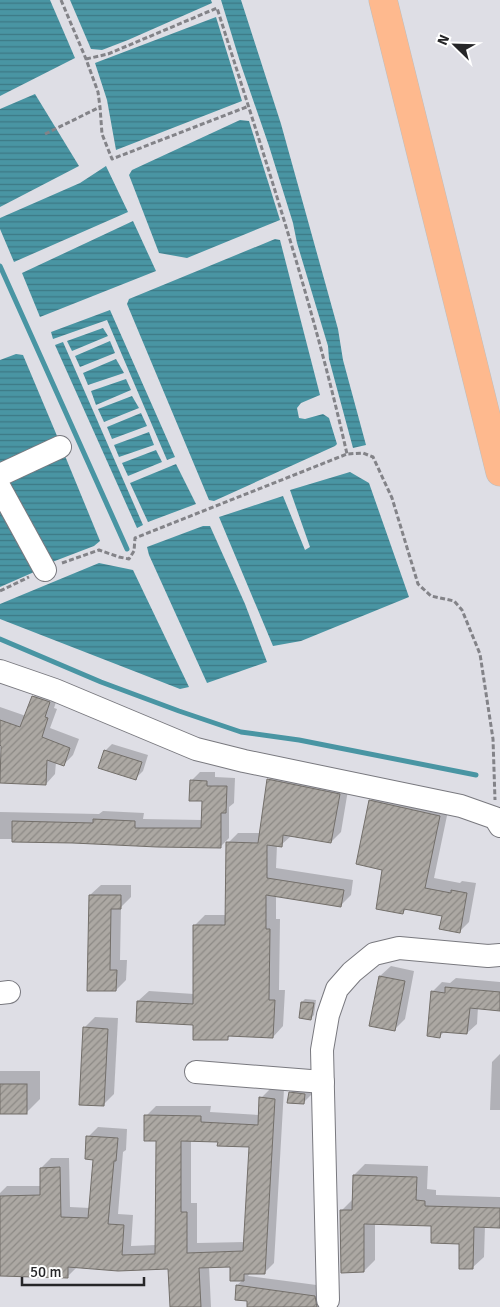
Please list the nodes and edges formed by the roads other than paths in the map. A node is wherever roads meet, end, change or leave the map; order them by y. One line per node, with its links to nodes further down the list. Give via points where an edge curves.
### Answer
1 (383, 0): 3 (main road)
2 (60, 447): 4 (street)
3 (500, 472)
4 (0, 475)
5 (0, 488): 6 (street)
6 (45, 570)
7 (0, 671): 8 (street, via 55,690 196,749 461,806)
8 (498, 822)
9 (500, 955): 11 (street, via 399,948 374,954 337,989 328,1015 322,1050)
10 (196, 1072): 11 (street)
11 (323, 1082): 12 (street)
12 (328, 1300)

